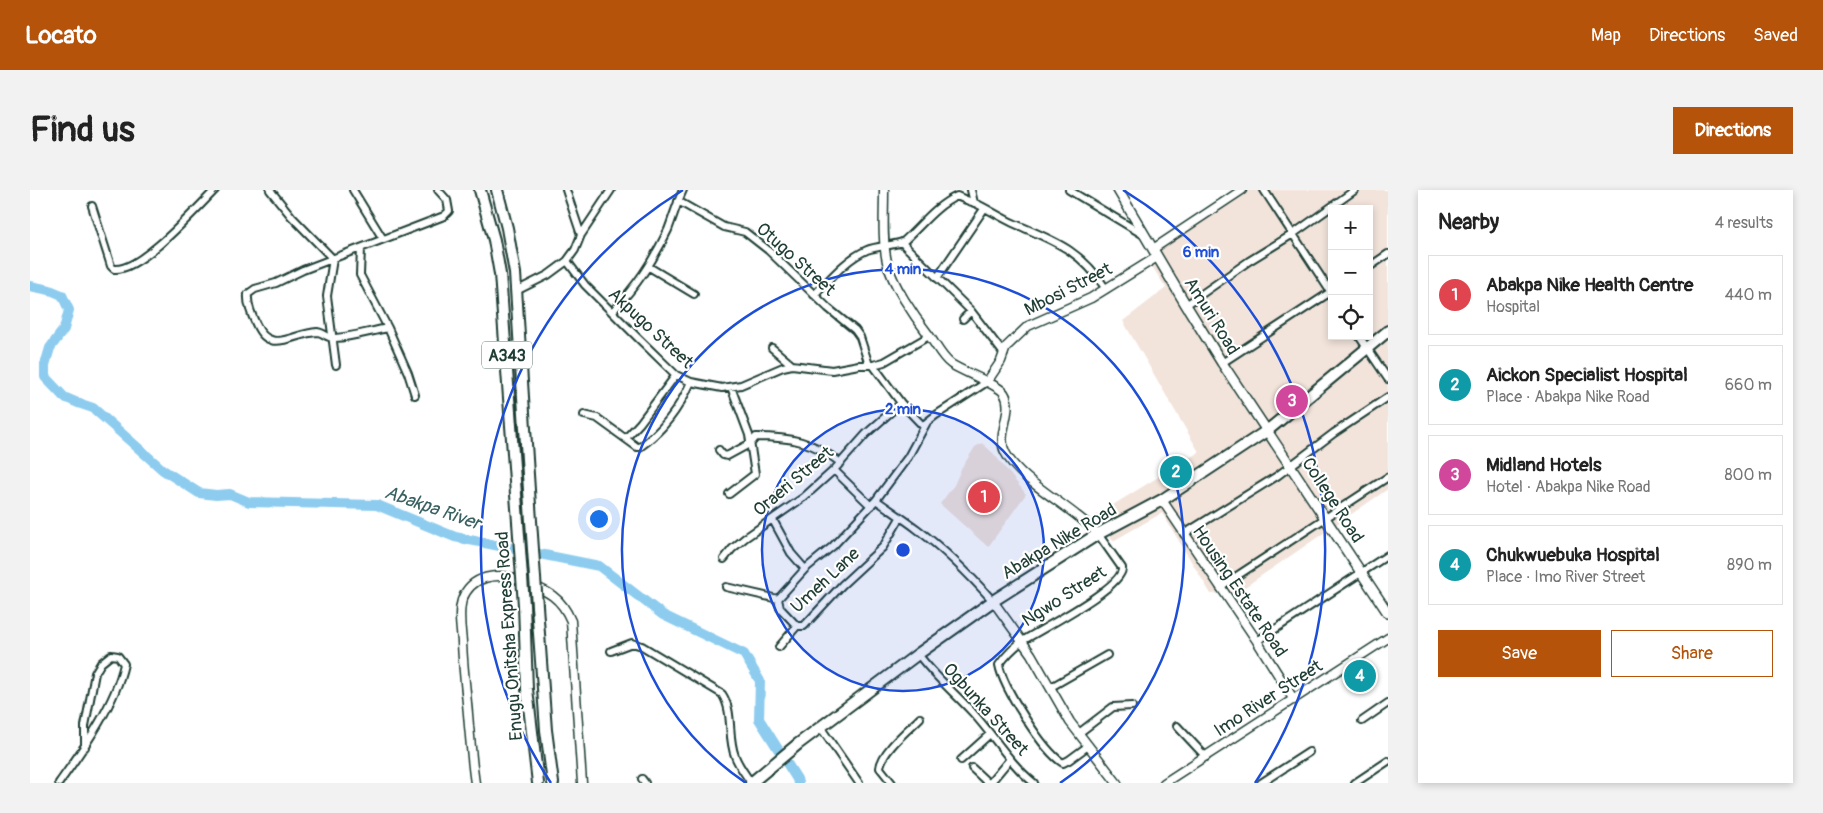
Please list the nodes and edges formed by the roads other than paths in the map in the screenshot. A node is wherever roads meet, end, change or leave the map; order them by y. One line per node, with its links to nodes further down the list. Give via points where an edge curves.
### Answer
1 (215, 190): 19 (street, via 139,261 117,270 111,266)
2 (270, 190): 30 (street)
3 (352, 190): 24 (street)
4 (438, 190): 24 (street, via 447,200 448,211 444,216)
5 (480, 190): 121 (main road, Enugu Onitsha Express Road / A343, bridge, via 500,274 524,605 526,689)
6 (498, 190): 37 (main road, Enugu Onitsha Express Road / A343, via 508,228)
7 (566, 190): 21 (street)
8 (611, 190): 21 (street)
9 (683, 190): 17 (street)
10 (884, 190): 26 (street)
11 (972, 190): 18 (street)
12 (1068, 190): 23 (street)
13 (1118, 190): 23 (main road, Amuri Road)
14 (1242, 190): 28 (street, Mbosi Street)
15 (1264, 190): 22 (street)
16 (1355, 190): 22 (street)
17 (678, 201): 33 (street); 40 (street, Otugo Street, via 724,227 744,232 755,239)
18 (974, 203): 20 (street); 25 (street, via 957,196 950,199)
19 (92, 206)
20 (984, 209): 34 (street); 36 (street, via 1072,251 1090,267)
21 (581, 234): 31 (street)
22 (1293, 234): 35 (street); 41 (street)
23 (1145, 236): 28 (main road, Amuri Road)
24 (383, 239): 27 (street)
25 (903, 243): 26 (street); 34 (street)
26 (885, 245): 40 (street, via 859,254); 47 (street, via 891,274)
27 (361, 248): 30 (street); 45 (street, via 360,275)
28 (1155, 253): 36 (street, Mbosi Street); 41 (main road, Amuri Road)
29 (1388, 254): 32 (street)
30 (332, 260): 49 (street, via 327,296); 49 (street, via 248,294 253,319 265,338 282,342 319,332)
31 (567, 261): 37 (street); 42 (street, Akpugo Street, via 584,285)
32 (1373, 264)
33 (649, 267): 38 (street); 42 (street)
34 (937, 278): 43 (street)
35 (1328, 287)
36 (1106, 289): 53 (street, Mbosi Street, via 1028,326 1006,347)
37 (516, 291): 125 (main road, Enugu Onitsha Express Road / A343, bridge, via 546,730)
38 (694, 294)
39 (1328, 294): 54 (street)
40 (814, 295): 57 (street, Otugo Street, via 855,330)
41 (1186, 305): 54 (main road, Amuri Road)
42 (612, 312): 58 (street, Akpugo Street)
43 (971, 312): 44 (street); 53 (street)
44 (963, 319)
45 (388, 328): 49 (street); 63 (street)
46 (1388, 331): 52 (main road, Abakpa Nike Road)
47 (929, 336): 57 (street, Akpugo Street, via 884,362); 61 (street, via 948,362)
48 (1388, 336): 52 (main road, Abakpa Nike Road)
49 (332, 339): 55 (street)
50 (1362, 340): 52 (street)
51 (772, 348): 56 (street)
52 (1368, 350): 59 (street); 68 (main road, Abakpa Nike Road)
53 (1004, 354): 61 (street, Mbosi Street)
54 (1222, 363): 68 (main road, Amuri Road)
55 (336, 365)
56 (792, 365): 57 (street, Akpugo Street, via 832,370); 62 (street, Akpugo Street)
57 (871, 365): 65 (street, Otugo Street)
58 (676, 375): 60 (street, Akpugo Street); 69 (street)
59 (1388, 379)
60 (691, 382): 62 (street, Akpugo Street); 69 (street, via 678,409 644,445 637,447)
61 (987, 382): 67 (street); 84 (street, via 1004,392 1007,407 1002,443 1005,452 1025,476 1080,516)
62 (730, 387): 70 (street)
63 (415, 395)
64 (1388, 397): 73 (street)
65 (901, 403): 67 (street, Otugo Street); 72 (street, Oraeri Street, via 866,434)
66 (584, 415): 69 (street, via 597,418)
67 (924, 426): 77 (street, Umeh Lane, via 908,457)
68 (1269, 432): 73 (main road, College Road); 78 (main road, Abakpa Nike Road)
69 (626, 438)
70 (752, 441): 71 (street, via 727,456); 72 (street, via 756,437 791,439 826,451); 76 (street, via 755,474)
71 (719, 450)
72 (841, 463): 74 (street, Oraeri Street)
73 (1292, 466): 81 (main road, College Road); 83 (street)
74 (834, 470): 79 (street); 82 (street, Oraeri Street)
75 (1388, 477): 81 (street)
76 (729, 494)
77 (876, 500): 79 (street, Umeh Lane); 80 (street)
78 (1163, 502): 83 (street, Housing Estate Road); 84 (main road, Abakpa Nike Road)
79 (871, 506): 87 (street, Umeh Lane, via 833,546)
80 (900, 518): 92 (street, via 937,545 972,577); 94 (street, Umeh Lane, via 882,547 804,626)
81 (1325, 519): 88 (main road, College Road); 90 (street)
82 (772, 520): 86 (street, Oraeri Street, via 745,538); 87 (street, via 791,553)
83 (1184, 534): 90 (street, Housing Estate Road)
84 (1100, 536): 92 (main road, Abakpa Nike Road); 96 (street, Ngwo Street, via 1122,568 1121,576 1101,593)
85 (1388, 555): 88 (street)
86 (724, 559)
87 (805, 569): 91 (street, Umeh Lane)
88 (1362, 572): 93 (main road, College Road); 97 (street)
89 (726, 587): 91 (street)
90 (1220, 587): 97 (street, Housing Estate Road)
91 (778, 599): 94 (street, Umeh Lane, via 780,608)
92 (994, 603): 96 (street); 101 (main road, Abakpa Nike Road)
93 (1388, 613)
94 (797, 626): 98 (street)
95 (1388, 638): 103 (street, Imo River Street)
96 (1022, 641): 102 (street); 112 (street, Ngwo Street, via 999,665 1013,698 1060,761 1069,760)
97 (1257, 641): 103 (street, Housing Estate Road)
98 (779, 647)
99 (611, 651): 127 (street, via 632,643 642,646 722,694 727,702 734,756)
100 (1107, 655): 102 (street)
101 (920, 656): 109 (main road, Abakpa Nike Road); 111 (street, Ogbunka Street)
102 (1051, 687): 110 (street)
103 (1294, 700): 116 (street, Imo River Street)
104 (1388, 703): 107 (street)
105 (1132, 706): 110 (street, via 1113,707)
106 (920, 718): 130 (street, via 886,752 880,763 880,768)
107 (1362, 720)
108 (1178, 726): 116 (street)
109 (822, 730): 114 (main road, Abakpa Nike Road); 129 (street)
110 (1079, 733): 112 (street)
111 (990, 734): 117 (street, Ogbunka Street); 118 (street)
112 (1088, 746): 133 (street)
113 (85, 747): 113 (street, via 85,726 96,673 101,663 111,655 118,656 124,664 121,675); 122 (street)
114 (800, 747): 127 (main road, Abakpa Nike Road); 128 (main road, Abakpa Nike Road)
115 (1308, 752): 135 (street)
116 (1206, 757): 134 (street, Imo River Street)
117 (1010, 759): 131 (street); 132 (street, Ogbunka Street)
118 (961, 760)
119 (1388, 761): 136 (street)
120 (972, 768): 131 (street)
121 (537, 778): 124 (street)
122 (59, 783)
123 (475, 783): 126 (street, via 460,613 468,588 480,579 507,575 558,599 571,620)
124 (532, 783)
125 (553, 783)
126 (582, 783)
127 (751, 783)
128 (761, 783)
129 (859, 783)
130 (892, 783)
131 (989, 783)
132 (1034, 783)
133 (1117, 783)
134 (1164, 783)
135 (1261, 783)
136 (1355, 783)

